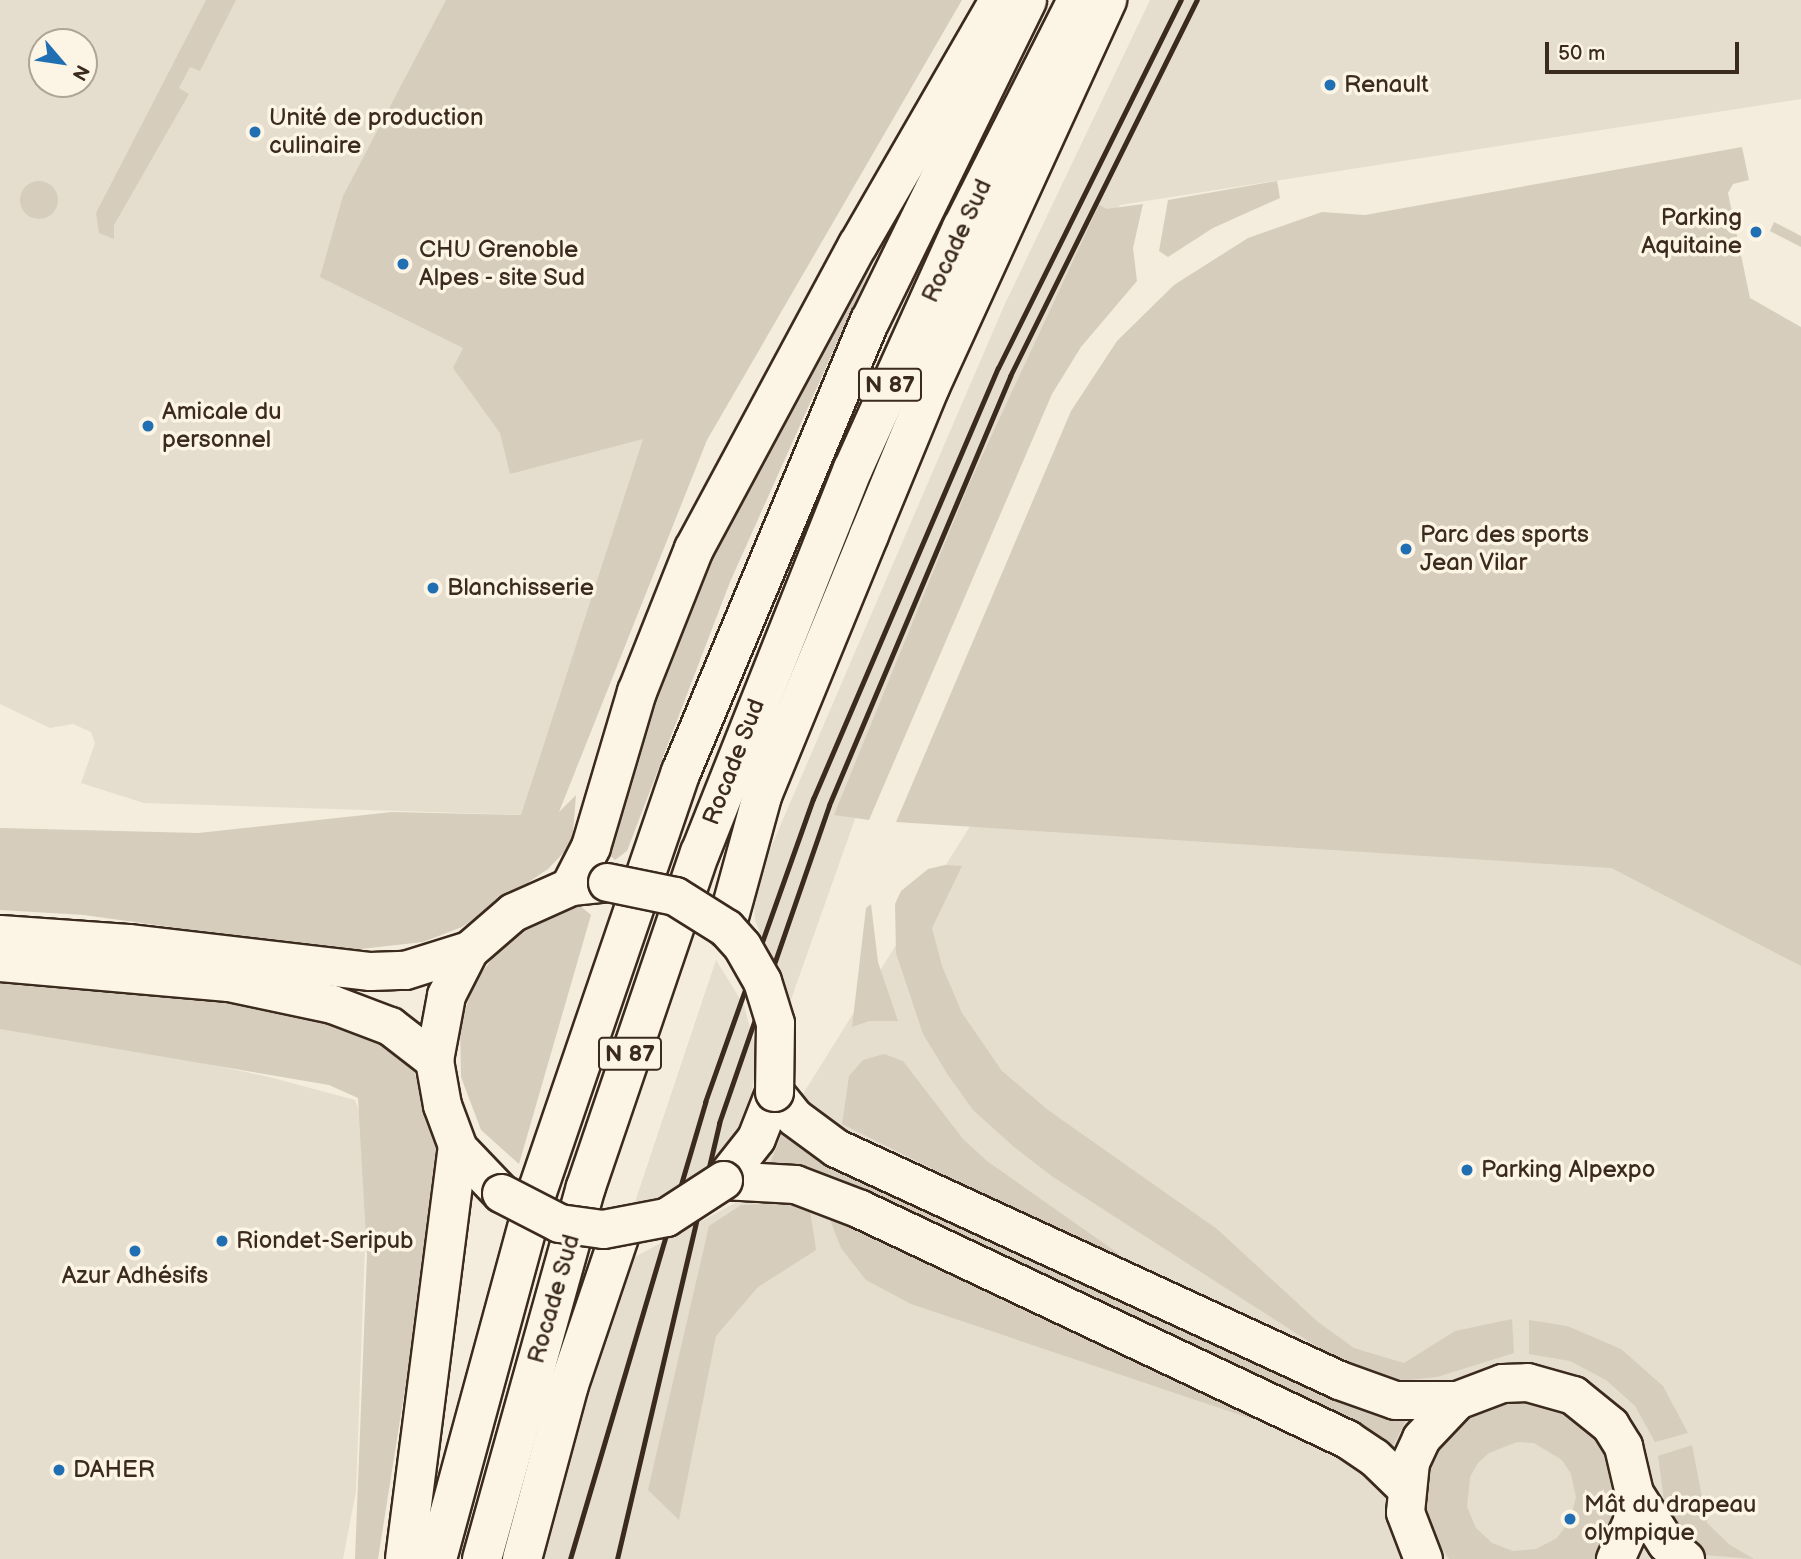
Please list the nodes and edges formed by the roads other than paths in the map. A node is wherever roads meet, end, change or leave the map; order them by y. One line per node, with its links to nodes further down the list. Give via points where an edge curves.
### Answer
1 (999, 0): 5 (highway, via 858,245 694,549 637,692 591,847)
2 (1027, 0): 19 (highway, Rocade Sud / N 87, via 864,332 681,772 537,1192)
3 (1077, 0): 20 (highway, Rocade Sud / N 87, via 962,228 859,456 699,853 586,1187)
4 (1107, 0): 6 (highway, via 930,387 747,839)
5 (589, 884): 6 (main road, bridge, via 675,896); 8 (main road, via 513,912)
6 (726, 928): 11 (main road, bridge, via 762,981 773,1016 778,1047)
7 (0, 934): 8 (main road, via 128,943 370,971 405,970)
8 (470, 950): 10 (main road, via 446,995)
9 (0, 962): 10 (main road, via 228,982 332,1004 390,1026)
10 (434, 1060): 12 (main road, via 442,1105)
11 (774, 1092): 13 (main road, via 756,1138); 15 (main road, via 813,1134 1377,1396)
12 (458, 1147): 14 (main road, bridge, via 501,1192 559,1223); 18 (highway)
13 (723, 1180): 14 (main road, bridge, via 666,1217); 16 (main road, via 795,1184 860,1209 1347,1439)
14 (622, 1227): 21 (highway, via 569,1385)
15 (1457, 1400): 16 (main road, via 1421,1438); 17 (main road, via 1514,1382 1550,1386 1573,1395 1593,1408 1616,1436 1631,1469)
16 (1405, 1487): 22 (main road, via 1405,1512)
17 (1634, 1493): 23 (main road, via 1632,1521); 24 (main road, via 1666,1542)
18 (405, 1559)
19 (437, 1559)
20 (482, 1559)
21 (522, 1559)
22 (1423, 1559)
23 (1615, 1559)
24 (1685, 1559)

